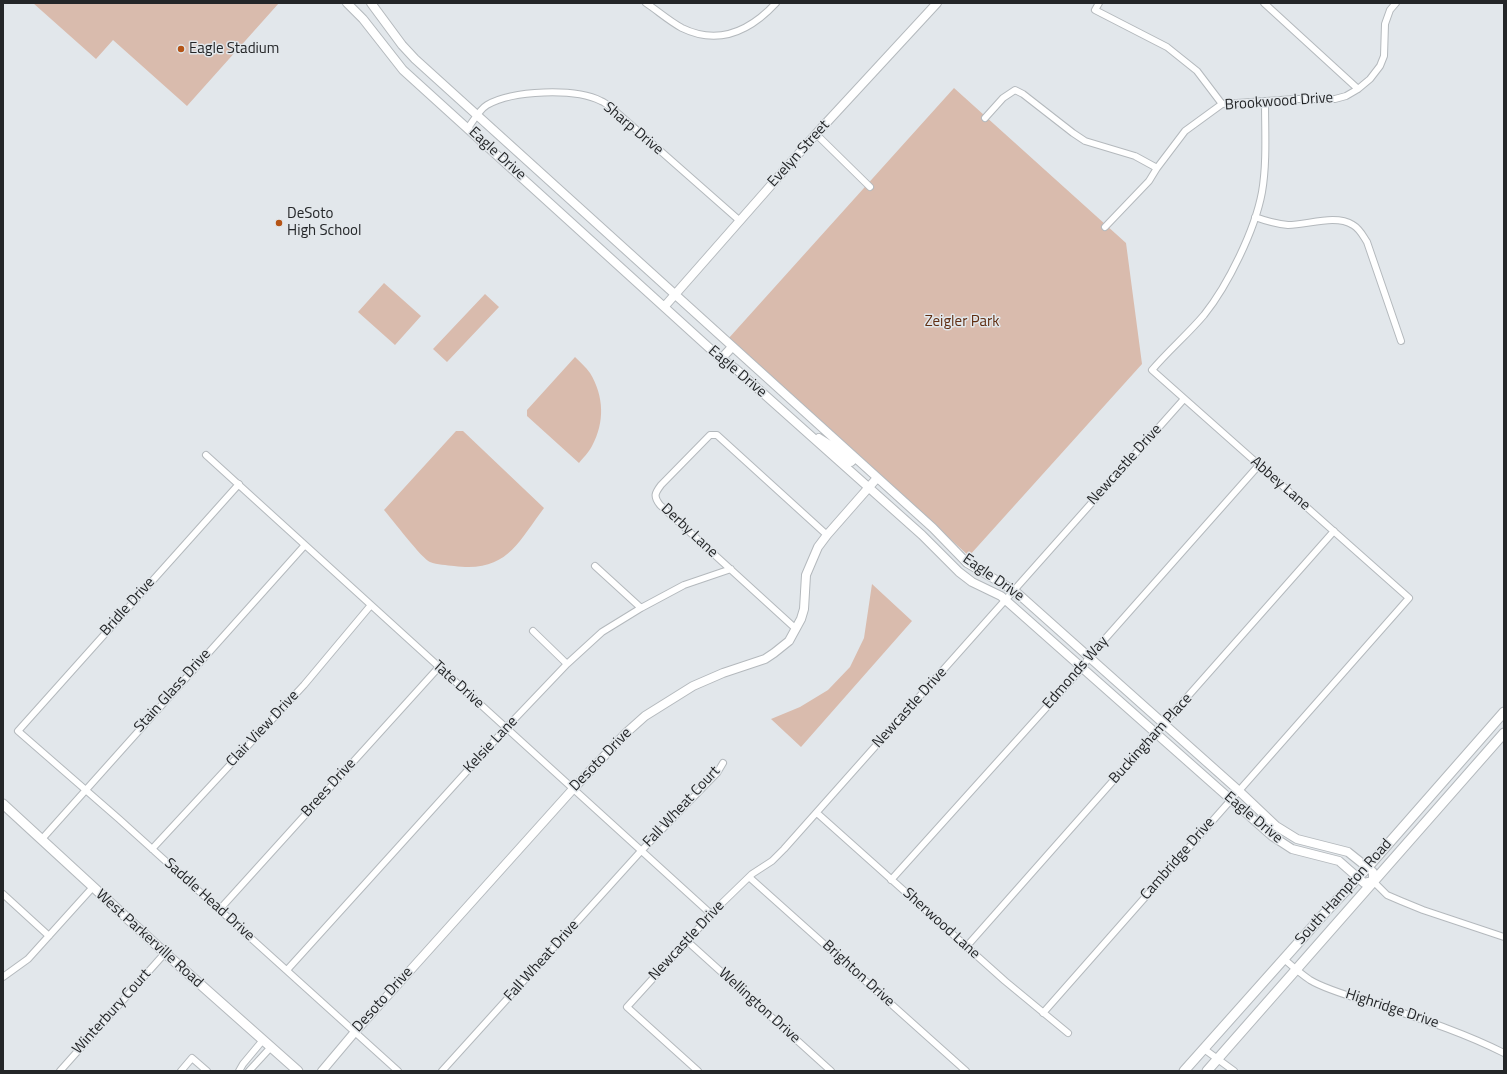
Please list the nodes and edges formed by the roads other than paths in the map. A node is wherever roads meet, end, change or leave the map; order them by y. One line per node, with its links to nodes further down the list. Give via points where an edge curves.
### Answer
1 (347, 3): 14 (street, Eagle Drive, via 363,19 403,70)
2 (371, 3): 12 (street, Eagle Drive, via 415,59)
3 (646, 3): 4 (street, via 681,27 709,37 729,34 748,26)
4 (776, 3)
5 (937, 3): 15 (street, Evelyn Street)
6 (1099, 3): 11 (street, via 1095,10 1167,47 1197,71)
7 (1264, 3): 9 (street)
8 (1396, 3): 9 (street, Brookwood Drive, via 1384,24 1384,56 1380,66)
9 (1358, 89): 10 (street, Brookwood Drive, via 1335,99)
10 (1265, 101): 11 (street, Brookwood Drive); 19 (street, via 1265,164 1262,193)
11 (1222, 104): 16 (street, Brookwood Drive, via 1185,131)
12 (477, 116): 14 (street, Sharp Drive); 18 (street, Eagle Drive); 21 (street, Sharp Drive, via 487,105 531,94 574,94 601,101)
13 (985, 118): 16 (street, via 1003,98 1015,90 1085,141 1135,156)
14 (468, 128): 20 (street, Eagle Drive)
15 (816, 134): 17 (street); 21 (street, Evelyn Street)
16 (1157, 168): 22 (street, Brookwood Drive, via 1149,181)
17 (870, 188)
18 (581, 210): 20 (street); 23 (street, Eagle Drive)
19 (1255, 218): 25 (street, via 1290,225 1326,220 1354,225 1367,242); 28 (street, Abbey Lane, via 1239,258 1205,314 1152,370)
20 (571, 221): 24 (street, Eagle Drive)
21 (740, 221): 23 (street, Evelyn Street)
22 (1105, 227)
23 (674, 295): 24 (street, Evelyn Street); 26 (street, Eagle Drive)
24 (664, 307): 27 (street, Eagle Drive)
25 (1401, 341)
26 (732, 347): 27 (street); 31 (street, Eagle Drive)
27 (721, 359): 29 (street, Eagle Drive)
28 (1184, 399): 32 (street, Abbey Lane); 43 (street, Newcastle Drive)
29 (795, 422): 31 (street, via 830,445 848,462); 35 (street, Eagle Drive)
30 (206, 455): 34 (street, Tate Drive)
31 (855, 458): 33 (street, Eagle Drive)
32 (1259, 465): 36 (street, Abbey Lane); 50 (street, Edmonds Way)
33 (877, 478): 35 (street, Desoto Drive); 39 (street, Eagle Drive)
34 (239, 484): 38 (street, Tate Drive); 57 (street, Bridle Drive)
35 (869, 488): 37 (street, Desoto Drive); 42 (street, Eagle Drive)
36 (1334, 531): 44 (street, Abbey Lane); 55 (street, Buckingham Place)
37 (827, 535): 41 (street, Derby Lane, via 725,440 717,434 710,435 661,485 655,499); 48 (street, Desoto Drive, via 818,547 806,575 804,609)
38 (305, 545): 46 (street, Tate Drive); 64 (street, Stain Glass Drive)
39 (967, 563): 42 (street); 43 (street, Eagle Drive)
40 (595, 566): 47 (street)
41 (731, 569): 47 (street, Kelsie Lane, via 684,585); 48 (street, Derby Lane)
42 (959, 572): 45 (street, Eagle Drive)
43 (1015, 591): 45 (street, Newcastle Drive); 50 (street, Eagle Drive)
44 (1408, 598): 65 (street, Cambridge Drive)
45 (1006, 601): 53 (street, Eagle Drive); 68 (street, Newcastle Drive)
46 (372, 605): 52 (street, Tate Drive); 70 (street, Clair View Drive, via 304,685)
47 (641, 608): 51 (street, Kelsie Lane, via 602,632)
48 (796, 629): 63 (street, Desoto Drive, via 789,641 764,659 693,686 649,713 626,733)
49 (533, 631): 51 (street)
50 (1090, 657): 53 (street, Edmonds Way); 55 (street, Eagle Drive)
51 (567, 664): 56 (street, Kelsie Lane)
52 (439, 667): 56 (street, Tate Drive); 79 (street, Brees Drive)
53 (1082, 668): 59 (street, Eagle Drive); 75 (street, Edmonds Way)
54 (1504, 712): 60 (main road, South Hampton Road)
55 (1165, 724): 59 (street, Buckingham Place); 65 (street, Eagle Drive)
56 (506, 728): 63 (street, Tate Drive); 87 (street, Kelsie Lane)
57 (18, 731): 64 (street, Saddle Head Drive)
58 (1504, 733): 62 (main road, South Hampton Road)
59 (1156, 734): 66 (street, Eagle Drive); 84 (street, Buckingham Place)
60 (1461, 761): 62 (main road); 72 (main road, South Hampton Road)
61 (724, 763): 71 (street, Fall Wheat Court)
62 (1472, 770): 76 (main road, South Hampton Road)
63 (573, 789): 71 (street, Tate Drive); 91 (street, Desoto Drive)
64 (85, 790): 69 (street, Stain Glass Drive); 70 (street, Saddle Head Drive)
65 (1238, 790): 66 (street, Cambridge Drive); 72 (street, Eagle Drive, via 1287,834 1348,852)
66 (1230, 799): 74 (street, Eagle Drive, via 1282,844 1300,852 1338,861); 90 (street, Cambridge Drive)
67 (3, 804): 69 (main road, West Parkerville Road)
68 (817, 813): 73 (street, Newcastle Drive, via 772,861); 75 (street, Sherwood Lane)
69 (42, 839): 77 (main road, West Parkerville Road)
70 (152, 849): 79 (street, Saddle Head Drive)
71 (641, 851): 80 (street, Tate Drive); 106 (street, Fall Wheat Drive)
72 (1368, 867): 74 (main road, South Hampton Road); 76 (street, via 1373,872)
73 (749, 877): 80 (street, Newcastle Drive); 109 (street, Brighton Drive)
74 (1358, 878): 76 (street, Eagle Drive, via 1364,883); 86 (main road, South Hampton Road)
75 (891, 880): 84 (street, Sherwood Lane)
76 (1373, 881): 82 (street, via 1387,895 1400,901); 88 (main road, South Hampton Road)
77 (93, 887): 81 (street); 85 (main road, West Parkerville Road)
78 (3, 894): 81 (street)
79 (220, 909): 87 (street, Saddle Head Drive)
80 (710, 914): 83 (street, Newcastle Drive)
81 (50, 936): 89 (street, via 28,959)
82 (1504, 937)
83 (687, 941): 107 (street, Newcastle Drive, via 627,1007); 108 (street, Wellington Drive)
84 (967, 946): 90 (street, Sherwood Lane)
85 (164, 953): 93 (main road, West Parkerville Road); 98 (street, Winterbury Court)
86 (1284, 959): 88 (street, Highridge Drive); 95 (main road, South Hampton Road)
87 (287, 970): 91 (street, Saddle Head Drive)
88 (1297, 970): 96 (street, Highridge Drive, via 1323,986 1474,1038); 97 (main road, South Hampton Road)
89 (3, 977)
90 (1043, 1013): 92 (street, Sherwood Lane)
91 (354, 1033): 104 (street, Desoto Drive); 105 (street, Saddle Head Drive)
92 (1068, 1033)
93 (263, 1040): 94 (main road, West Parkerville Road); 101 (street)
94 (271, 1047): 102 (street); 103 (main road, West Parkerville Road)
95 (1204, 1049): 97 (street); 110 (main road, South Hampton Road)
96 (1504, 1053)
97 (1218, 1059): 111 (main road, South Hampton Road); 112 (street)
98 (60, 1071)
99 (181, 1071): 100 (street, via 192,1058)
100 (207, 1071)
101 (239, 1071)
102 (249, 1071)
103 (298, 1071)
104 (322, 1071)
105 (398, 1071)
106 (442, 1071)
107 (698, 1071)
108 (831, 1071)
109 (966, 1071)
110 (1184, 1071)
111 (1207, 1071)
112 (1234, 1071)

